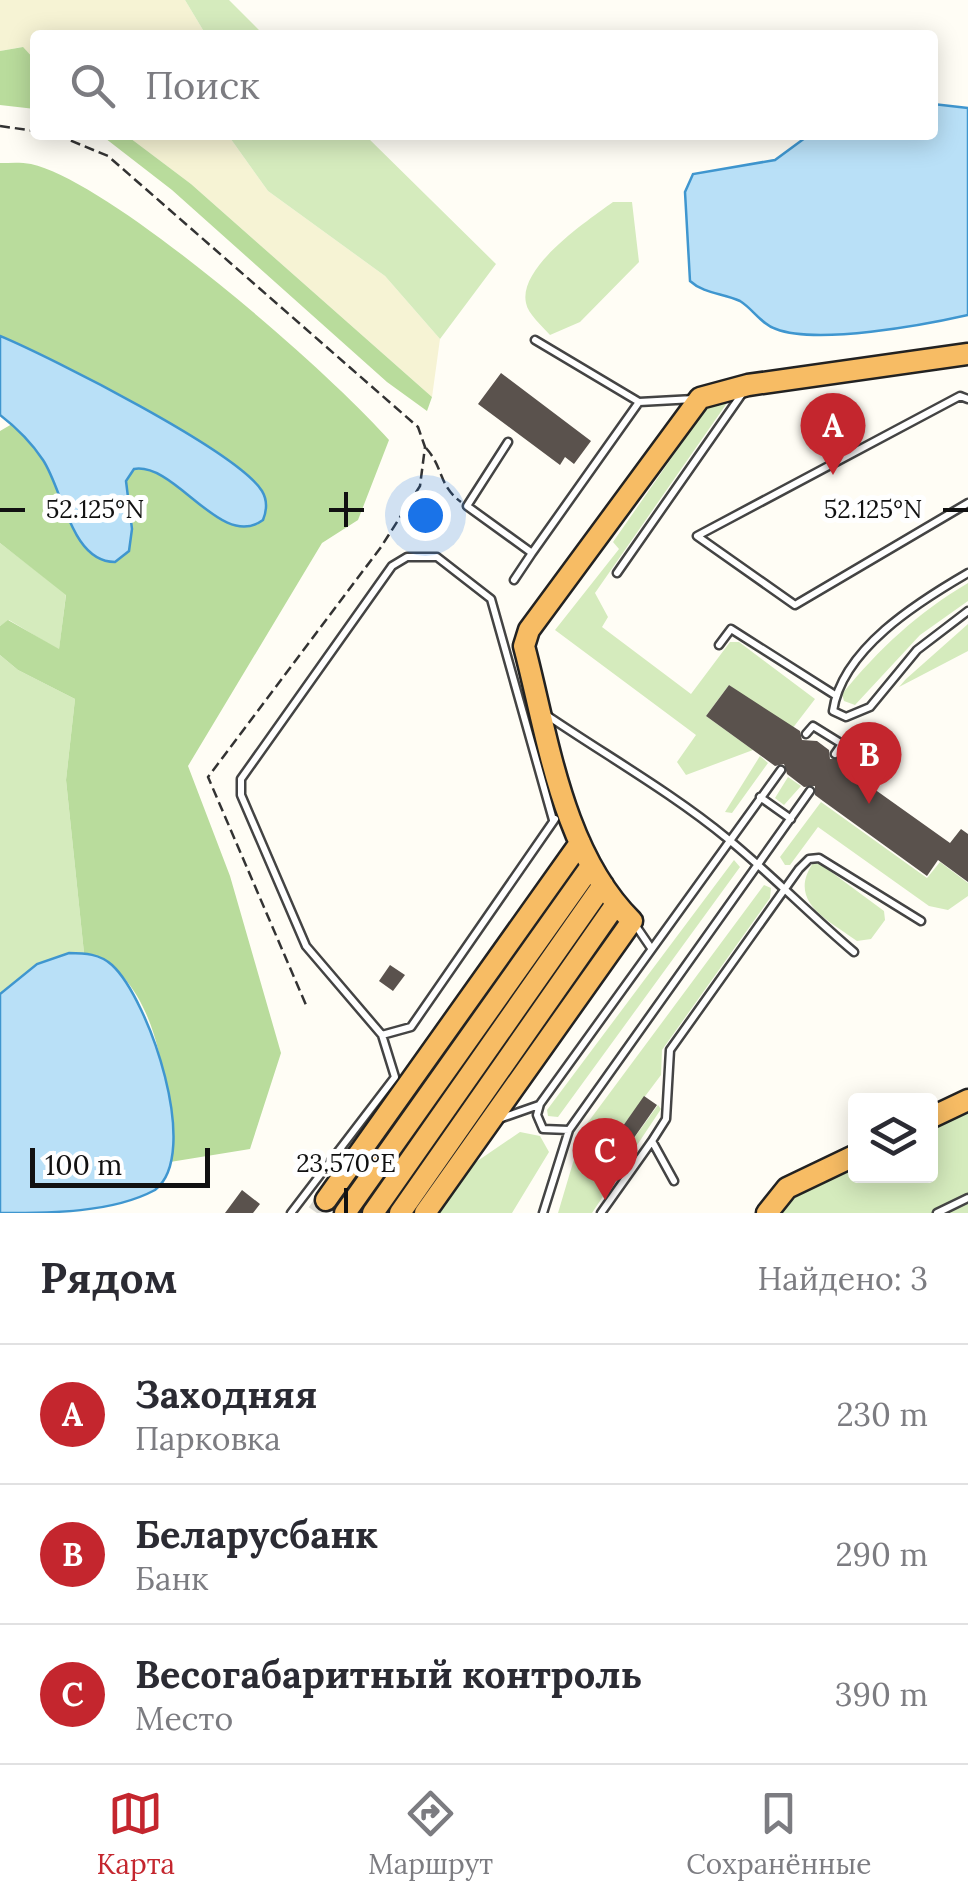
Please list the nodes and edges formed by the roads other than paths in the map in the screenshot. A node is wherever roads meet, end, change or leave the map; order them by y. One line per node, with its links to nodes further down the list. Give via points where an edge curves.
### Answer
1 (535, 340): 6 (lane)
2 (968, 354): 3 (highway)
3 (748, 386): 4 (highway); 10 (lane)
4 (700, 398): 6 (lane); 17 (highway, via 528,630 524,646)
5 (968, 399): 8 (lane, via 960,396 697,536 795,605)
6 (639, 402): 9 (lane)
7 (508, 442): 9 (lane, via 467,506)
8 (968, 502)
9 (532, 553): 12 (lane)
10 (617, 572)
11 (968, 573): 15 (lane, via 908,609 836,687)
12 (514, 580)
13 (968, 612): 15 (lane, via 917,650 870,707 846,718 832,710)
14 (719, 645): 15 (lane, via 730,629)
15 (835, 696)
16 (518, 707): 17 (lane); 24 (lane); 32 (lane, via 491,599 437,558 407,557 392,566 246,766 240,795 306,946)
17 (541, 712): 25 (lane); 27 (highway)
18 (806, 734): 19 (lane, via 813,726 842,744)
19 (835, 754)
20 (781, 770): 22 (lane)
21 (810, 791): 23 (lane)
22 (760, 797): 23 (lane); 25 (lane)
23 (791, 819): 26 (lane)
24 (553, 820): 27 (lane, via 570,826); 32 (lane, via 411,1027)
25 (728, 839): 26 (lane); 30 (lane)
26 (759, 866): 28 (lane); 37 (lane)
27 (602, 879): 30 (lane); 36 (highway); 42 (highway); 44 (highway); 45 (highway); 46 (highway); 47 (highway); 48 (highway)
28 (787, 886): 29 (lane, via 809,859 819,858); 31 (lane, via 800,906); 38 (lane, via 670,1050 666,1119)
29 (921, 922)
30 (651, 948): 34 (lane)
31 (854, 952)
32 (382, 1034): 43 (lane, via 394,1077)
33 (968, 1100): 35 (highway)
34 (540, 1104): 36 (lane); 37 (lane, via 536,1116 543,1130)
35 (938, 1114)
36 (492, 1122): 49 (highway)
37 (569, 1130): 50 (lane)
38 (652, 1141): 40 (lane); 51 (lane)
39 (848, 1158): 52 (highway, via 787,1188)
40 (674, 1181)
41 (968, 1198): 53 (lane)
42 (336, 1206)
43 (291, 1213)
44 (358, 1213)
45 (373, 1213)
46 (386, 1213)
47 (400, 1213)
48 (410, 1213)
49 (425, 1213)
50 (543, 1213)
51 (601, 1213)
52 (766, 1213)
53 (937, 1213)

